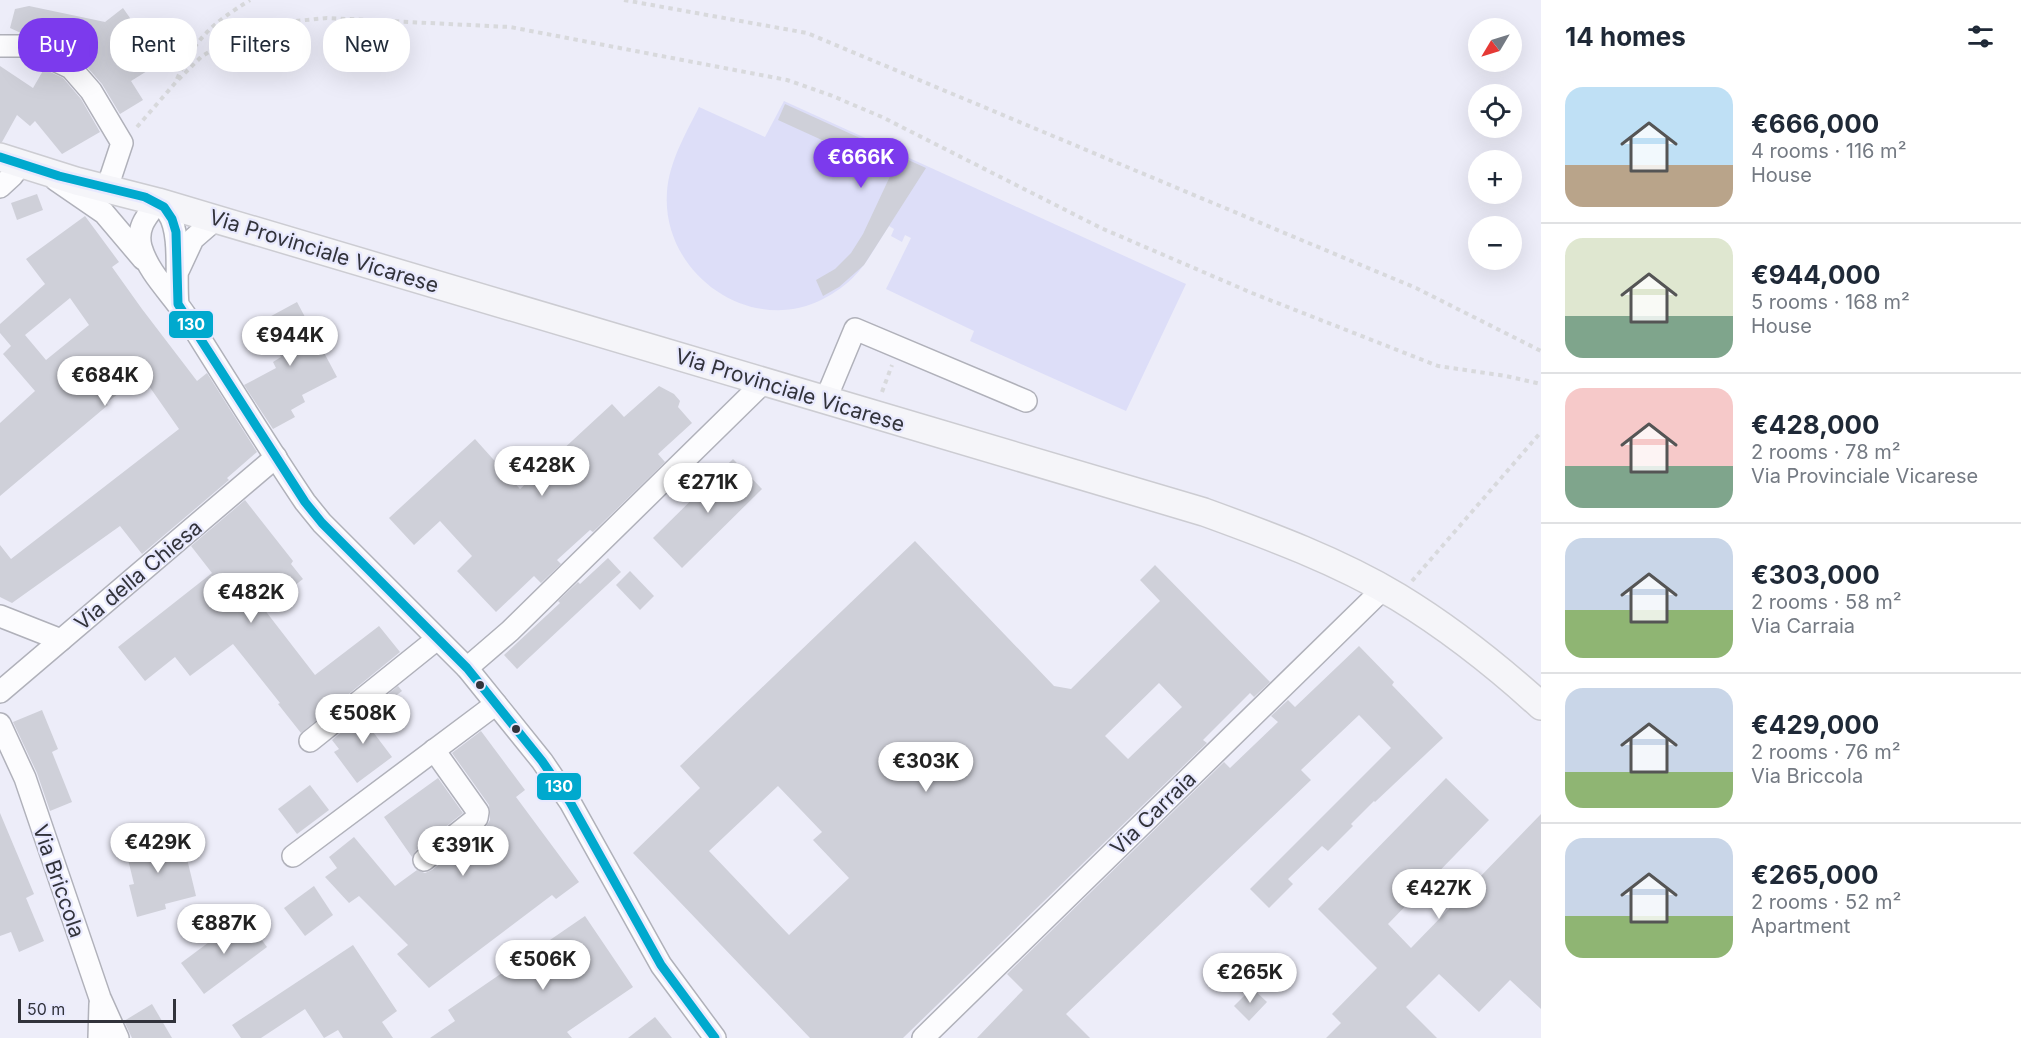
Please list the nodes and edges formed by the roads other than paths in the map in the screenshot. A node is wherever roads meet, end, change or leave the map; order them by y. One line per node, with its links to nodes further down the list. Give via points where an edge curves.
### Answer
1 (0, 46): 4 (street, via 25,46 71,68 91,91 122,143)
2 (20, 164): 3 (street); 4 (main road, Via Provinciale Vicarese); 7 (street, via 104,213)
3 (0, 187)
4 (107, 188): 5 (main road, Via Provinciale Vicarese)
5 (158, 202): 6 (main road, Via Provinciale Vicarese); 7 (street, via 140,233); 8 (street, via 174,225)
6 (216, 219): 8 (street, via 194,240); 10 (main road, Via Provinciale Vicarese)
7 (149, 267): 9 (street)
8 (177, 272): 9 (street)
9 (178, 304): 13 (street)
10 (764, 382): 11 (main road, Via Provinciale Vicarese); 18 (street, via 510,632)
11 (825, 400): 12 (street, via 855,329); 14 (main road, Via Provinciale Vicarese, via 1204,512 1310,554)
12 (1026, 401)
13 (276, 457): 16 (street, Via della Chiesa); 17 (street, via 322,523)
14 (1391, 593): 21 (main road, Via Provinciale Vicarese, via 1483,657); 31 (street, Via Carraia)
15 (0, 616): 16 (street)
16 (61, 639): 19 (street, Via della Chiesa)
17 (437, 639): 18 (street); 23 (street)
18 (467, 669): 20 (street)
19 (0, 692)
20 (496, 704): 24 (street); 30 (street, via 570,802 662,965)
21 (1541, 705)
22 (0, 724): 27 (street, Via Briccola, via 24,778)
23 (310, 741)
24 (434, 750): 25 (street); 26 (street, via 478,812 477,818)
25 (293, 856)
26 (424, 860)
27 (100, 998): 28 (street); 29 (street, Via Briccola)
28 (99, 1038)
29 (118, 1038)
30 (715, 1038)
31 (923, 1038)

